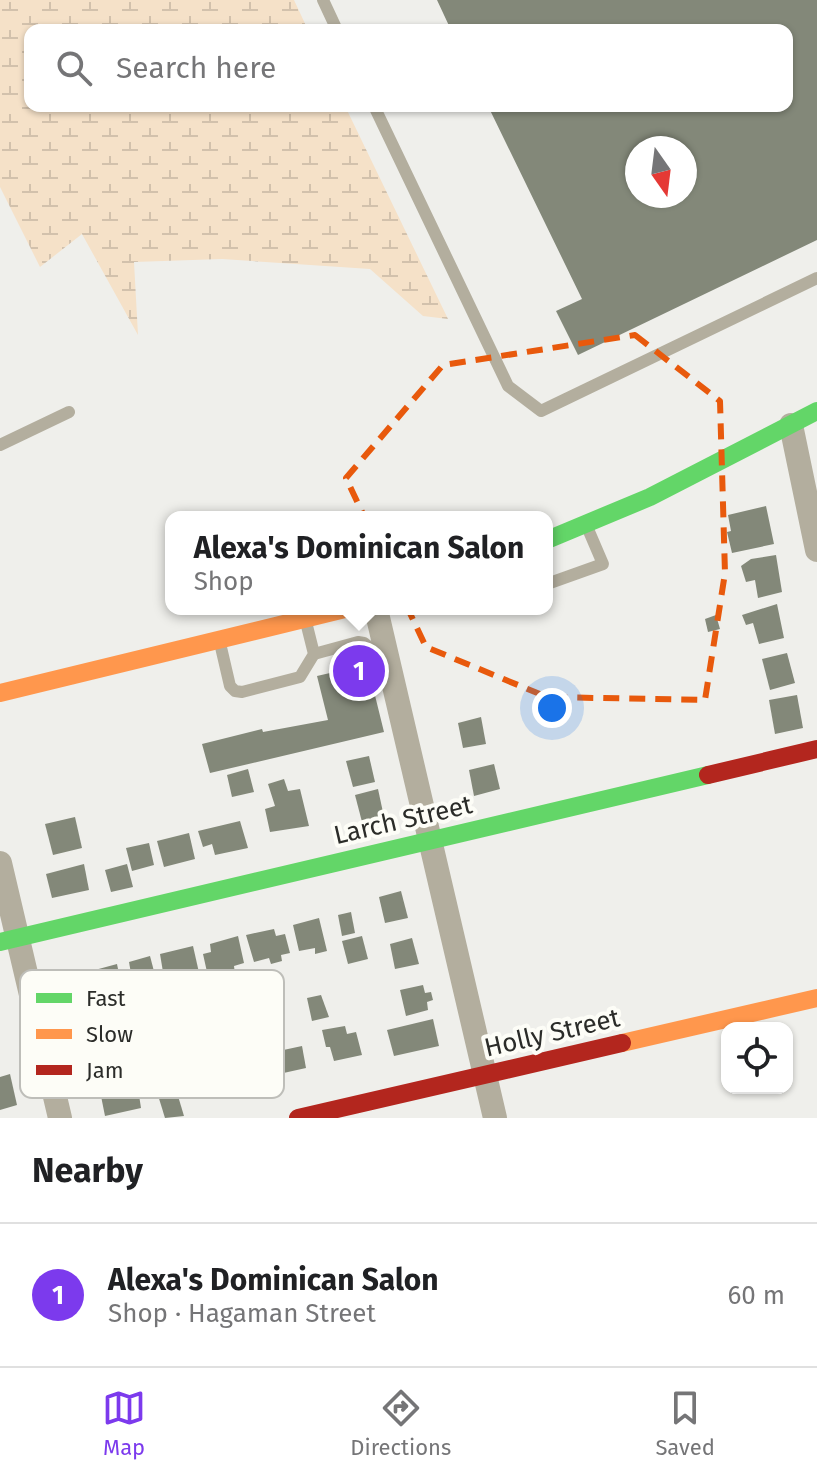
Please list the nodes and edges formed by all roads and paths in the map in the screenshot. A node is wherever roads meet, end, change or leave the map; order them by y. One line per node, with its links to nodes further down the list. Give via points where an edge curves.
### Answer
1 (323, 0): 2 (lane)
2 (334, 24)
3 (377, 112): 4 (lane, via 508,386 541,411)
4 (817, 278)
5 (817, 411): 7 (street)
6 (69, 412): 8 (lane)
7 (791, 425): 9 (street); 11 (street)
8 (0, 445)
9 (587, 525): 10 (street); 12 (lane, via 603,564)
10 (553, 538)
11 (817, 550)
12 (553, 582)
13 (321, 615): 15 (street)
14 (377, 615): 17 (street)
15 (305, 619): 16 (street); 18 (lane)
16 (219, 640): 18 (lane, via 235,691 300,677); 19 (street)
17 (386, 653): 18 (lane, via 358,642); 21 (street)
18 (314, 654)
19 (0, 693)
20 (817, 749): 21 (street, Larch Street)
21 (430, 840): 23 (street, Larch Street); 26 (street)
22 (0, 863): 23 (street)
23 (9, 940): 24 (street)
24 (20, 978)
25 (817, 998): 26 (street, Holly Street)
26 (485, 1075): 29 (street, Holly Street); 30 (street)
27 (54, 1098): 28 (street)
28 (60, 1118)
29 (298, 1118)
30 (495, 1118)

